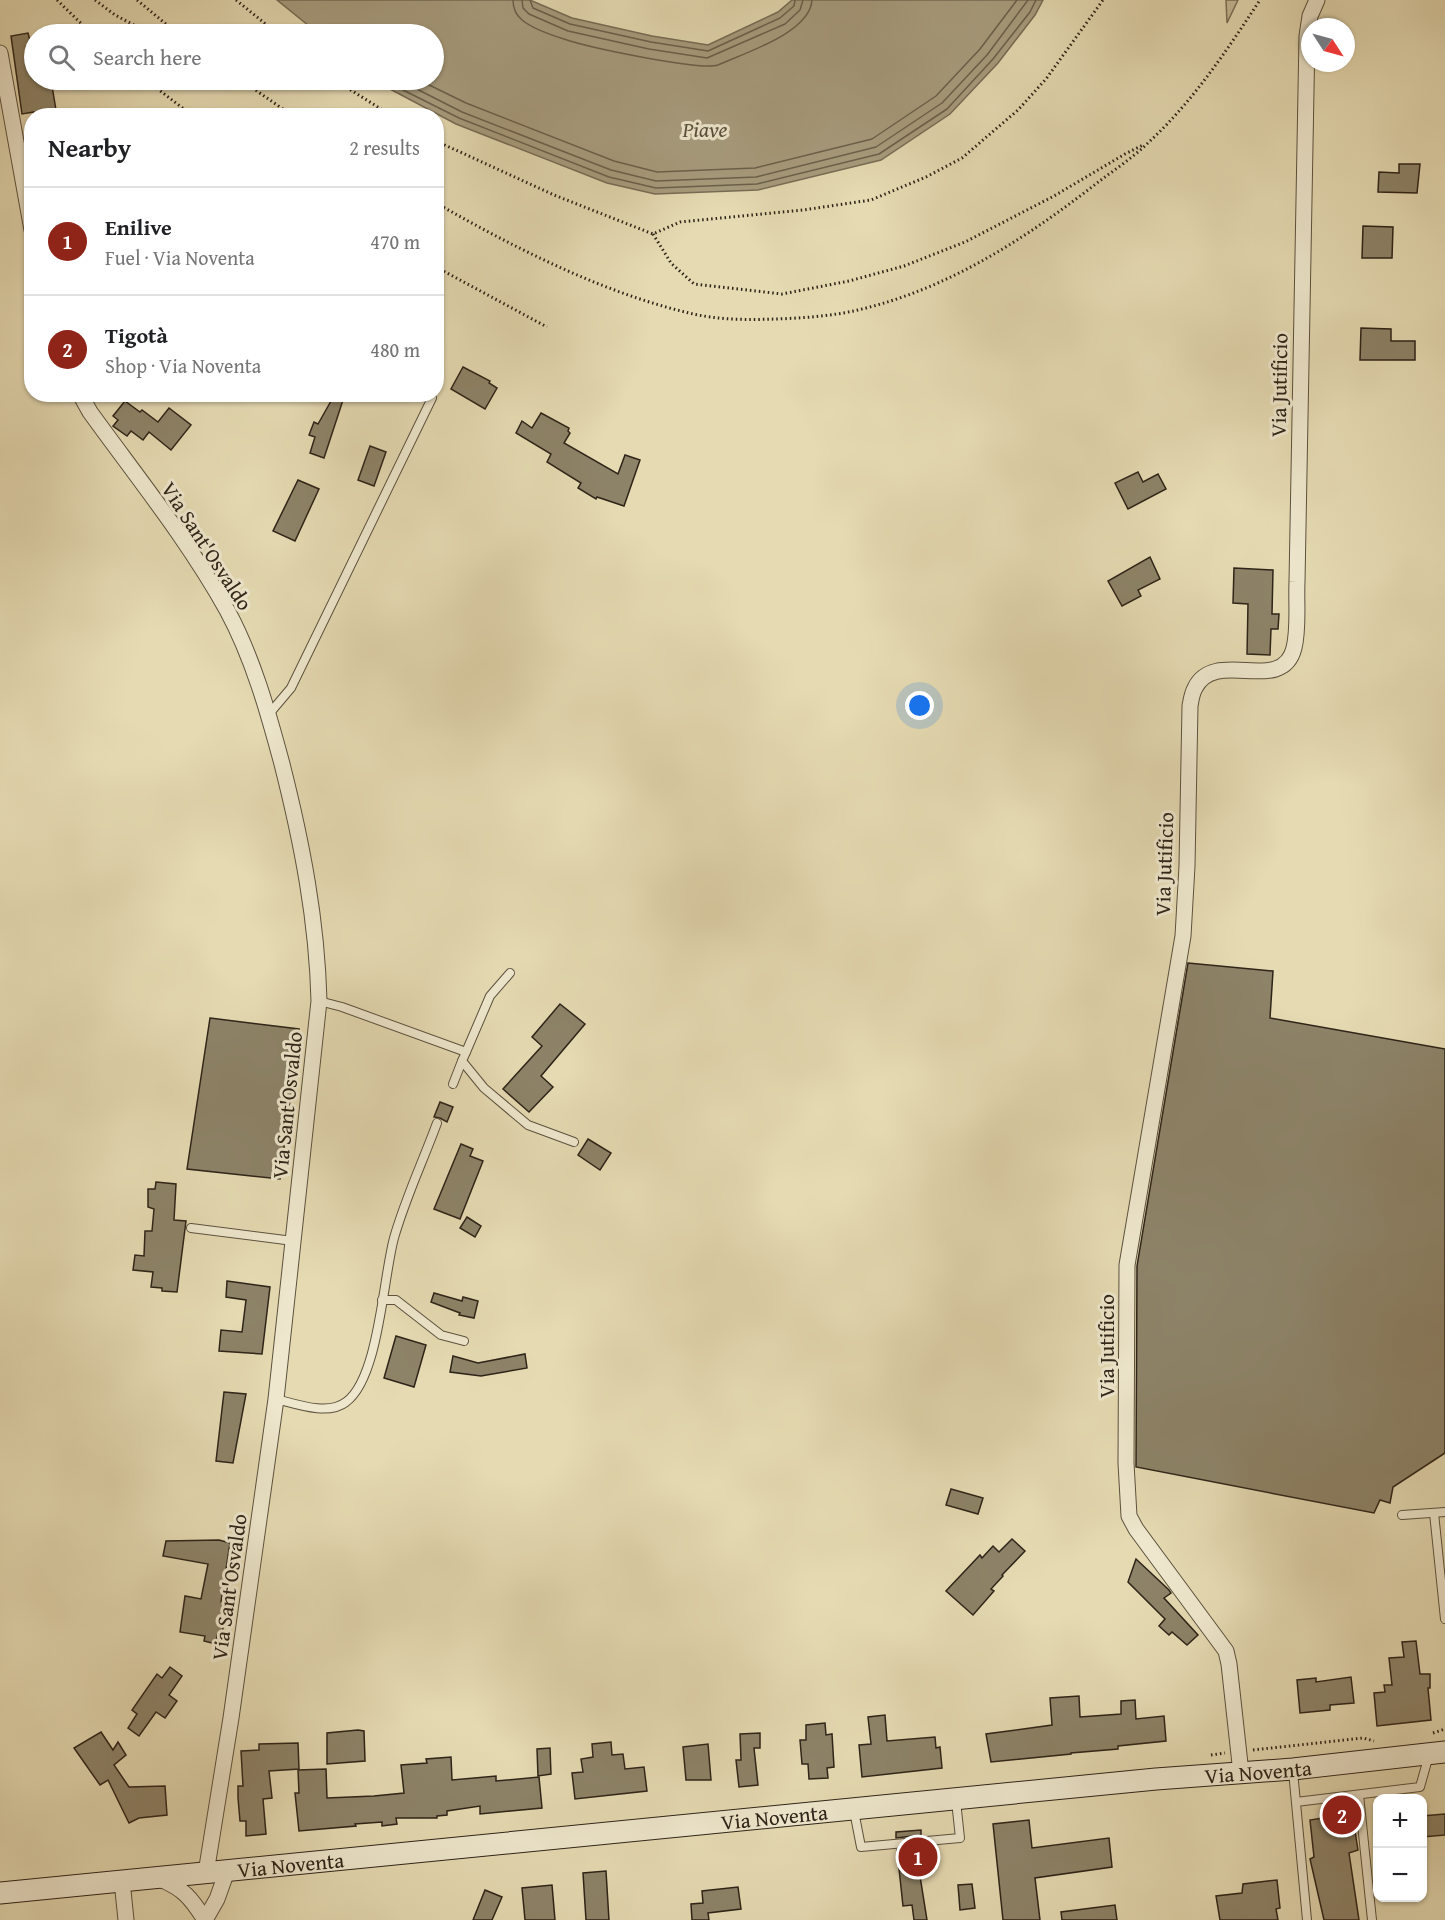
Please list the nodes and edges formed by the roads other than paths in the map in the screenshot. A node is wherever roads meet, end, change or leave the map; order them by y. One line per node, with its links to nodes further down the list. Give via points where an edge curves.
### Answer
1 (1317, 0): 24 (street, Via Jutificio, via 1307,36 1294,649 1287,662 1274,670 1224,669 1212,672 1194,688 1190,706 1182,936 1127,1265 1129,1516 1226,1652)
2 (0, 53): 3 (street)
3 (24, 186)
4 (86, 402): 6 (street, Via Sant'Osvaldo, via 228,612)
5 (430, 402): 6 (lane, via 291,688)
6 (269, 714): 8 (street, Via Sant'Osvaldo, via 303,849 314,918)
7 (510, 973): 9 (lane, via 490,996)
8 (319, 1001): 9 (lane); 15 (street, Via Sant'Osvaldo)
9 (466, 1052): 10 (lane)
10 (462, 1061): 11 (lane); 13 (lane, via 484,1088 528,1125)
11 (453, 1084)
12 (438, 1123): 16 (lane, via 394,1239)
13 (574, 1142)
14 (191, 1228): 15 (lane)
15 (293, 1241): 18 (street, Via Sant'Osvaldo)
16 (382, 1300): 17 (lane, via 396,1300 441,1335); 18 (lane, via 371,1356 354,1396 334,1408)
17 (464, 1341)
18 (276, 1400): 31 (street, Via Sant'Osvaldo, via 232,1706)
19 (1445, 1512): 20 (lane)
20 (1434, 1514): 21 (lane); 22 (lane)
21 (1402, 1515)
22 (1445, 1619)
23 (1434, 1747): 25 (main road, Via Noventa); 26 (lane, Via Noventa, via 1420,1787)
24 (1240, 1762): 25 (main road, Via Noventa); 27 (main road, Via Noventa)
25 (1293, 1769): 28 (lane)
26 (1359, 1795): 28 (lane, Via Noventa); 39 (lane)
27 (956, 1799): 29 (main road, Via Noventa); 29 (lane, via 960,1838 861,1847)
28 (1296, 1802): 38 (lane)
29 (854, 1809): 30 (main road, Via Noventa)
30 (228, 1871): 31 (main road, Via Noventa); 37 (street)
31 (198, 1874): 32 (main road, Via Noventa); 35 (street, Via Sant'Osvaldo)
32 (159, 1878): 33 (main road, Via Noventa); 35 (street)
33 (122, 1881): 34 (main road, Via Noventa); 36 (street)
34 (0, 1893)
35 (191, 1898): 37 (street)
36 (126, 1920)
37 (205, 1920)
38 (1307, 1920)
39 (1372, 1920)

